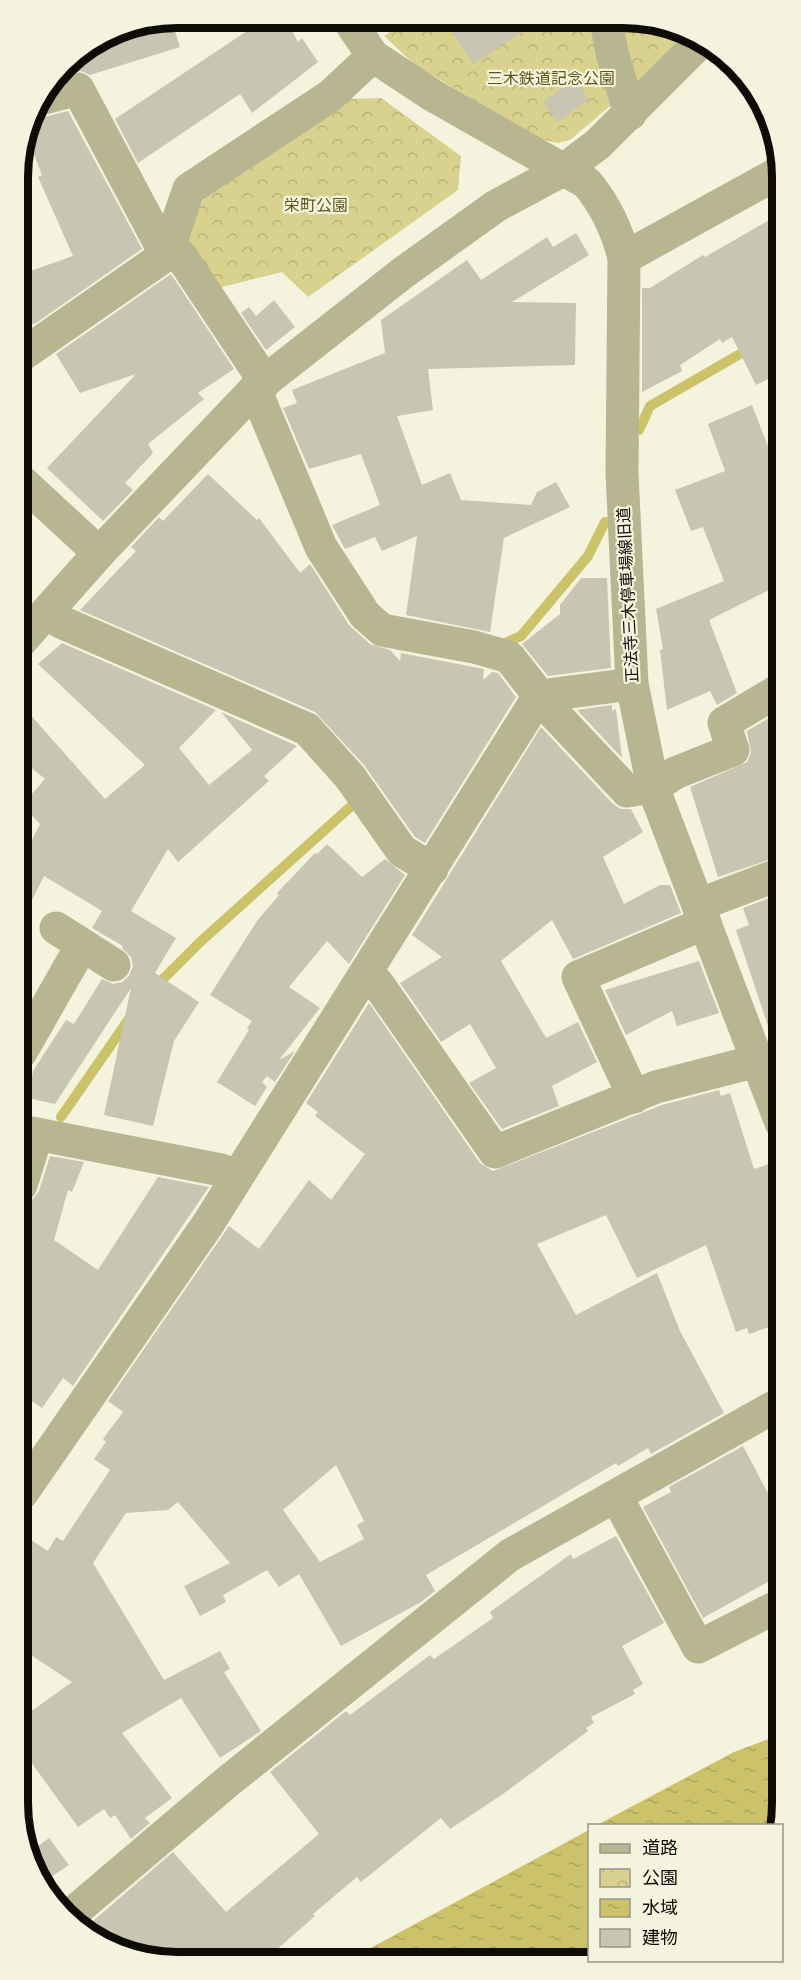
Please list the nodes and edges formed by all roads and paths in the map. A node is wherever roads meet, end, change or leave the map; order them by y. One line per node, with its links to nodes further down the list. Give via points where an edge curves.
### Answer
1 (607, 28): 6 (street)
2 (354, 29): 4 (street)
3 (695, 47): 6 (street)
4 (373, 56): 7 (street, 正法寺三木停車場線旧道, via 509,141); 9 (street, via 330,96 189,189)
5 (53, 96): 9 (street, via 78,89)
6 (630, 114): 7 (street)
7 (565, 169): 10 (street, 正法寺三木停車場線旧道, via 587,183 604,204); 12 (street, via 496,206 404,272)
8 (772, 176): 10 (street)
9 (167, 251): 11 (street); 12 (street, via 181,256)
10 (624, 258): 17 (street, 正法寺三木停車場線旧道, via 622,473)
11 (29, 350)
12 (260, 386): 14 (street); 19 (street, via 321,547 365,615 382,630 509,657)
13 (29, 489): 14 (street)
14 (99, 553): 15 (street)
15 (49, 610): 16 (street); 21 (street, via 61,622 307,729 350,777 402,850)
16 (29, 632)
17 (632, 684): 19 (street); 20 (street, 正法寺三木停車場線旧道)
18 (772, 694): 20 (street, via 724,723 733,750 675,773)
19 (539, 696): 20 (street, via 627,791); 21 (street)
20 (653, 787): 23 (street, 正法寺三木停車場線旧道)
21 (432, 869): 25 (street)
22 (772, 878): 23 (street)
23 (701, 914): 27 (street, 正法寺三木停車場線旧道); 29 (street, via 578,977)
24 (114, 965): 26 (street, via 69,936)
25 (366, 973): 29 (street, via 378,984 495,1152); 31 (street)
26 (28, 1034)
27 (769, 1059): 28 (street, 正法寺三木停車場線旧道); 29 (street)
28 (772, 1075)
29 (634, 1097)
30 (29, 1132): 31 (street, via 221,1170)
31 (236, 1179): 33 (street)
32 (772, 1409): 34 (street)
33 (28, 1484)
34 (616, 1496): 35 (street, via 698,1647); 36 (street, via 510,1555 226,1783)
35 (772, 1609)
36 (75, 1911)

